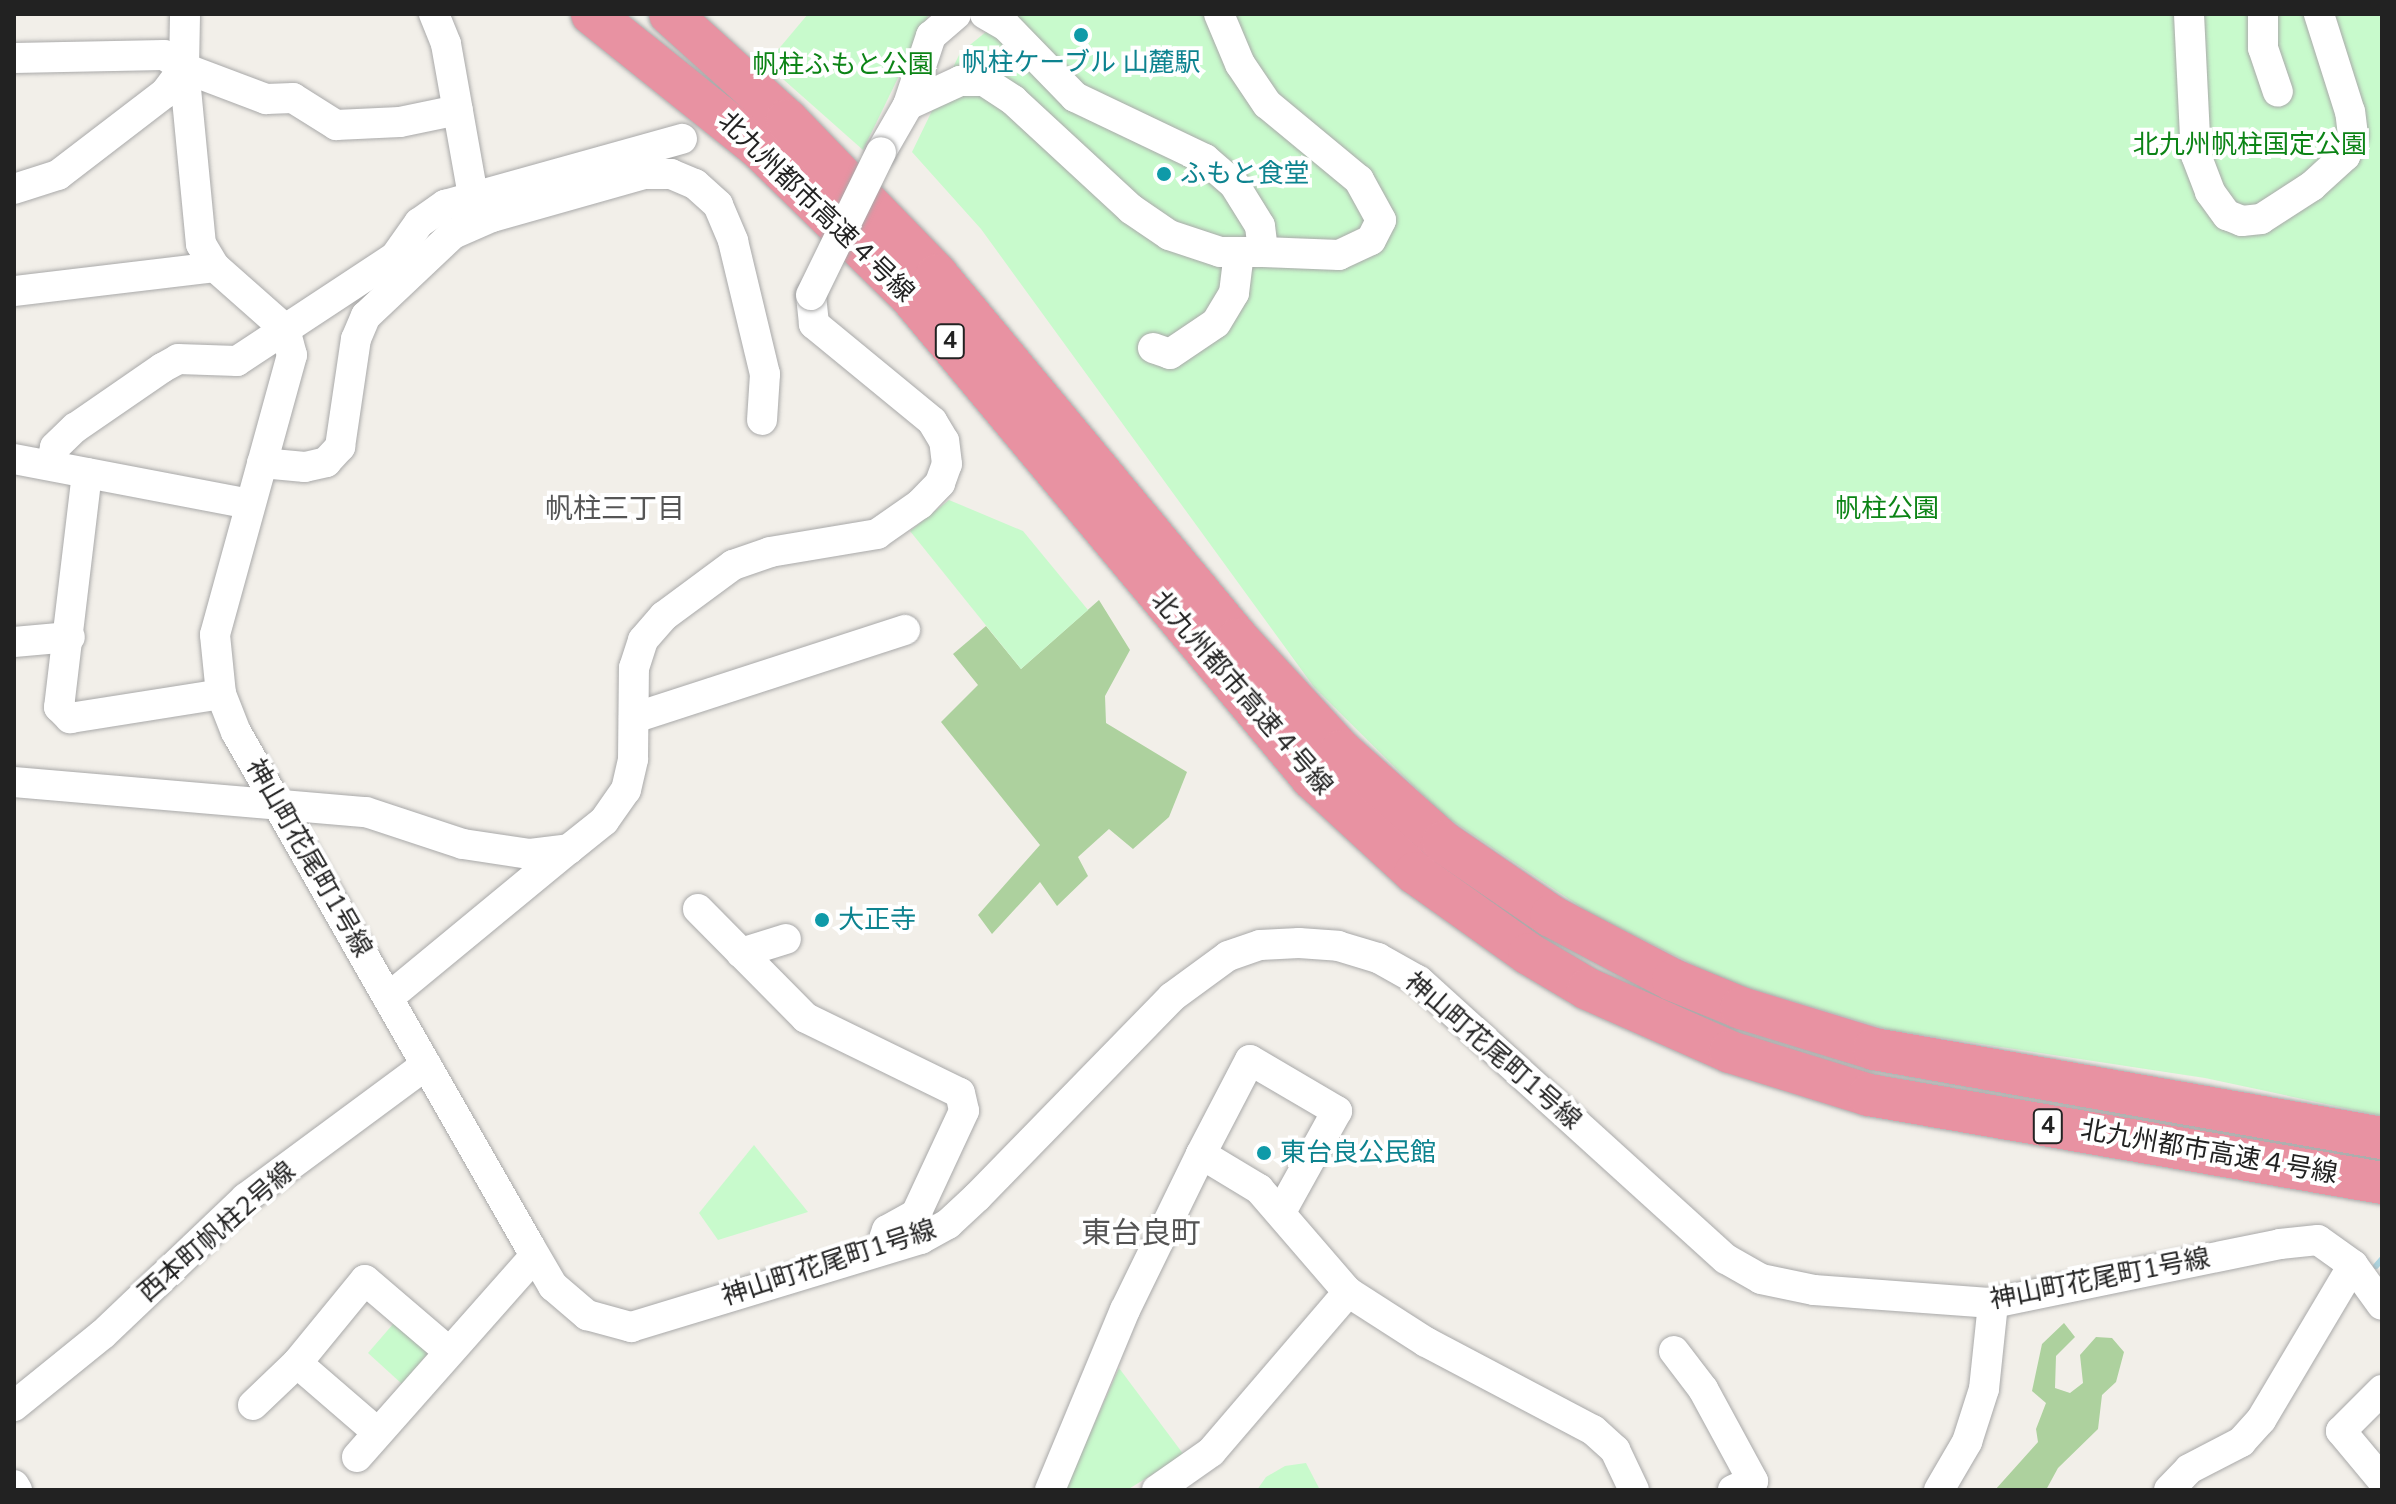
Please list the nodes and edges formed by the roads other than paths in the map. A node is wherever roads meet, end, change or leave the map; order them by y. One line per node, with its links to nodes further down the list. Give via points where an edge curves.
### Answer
1 (185, 14): 12 (street)
2 (434, 14): 15 (street, via 446,44)
3 (592, 14): 34 (highway, 北九州都市高速４号線 / 4, via 758,147 912,298)
4 (670, 14): 34 (highway, 北九州都市高速４号線 / 4, via 787,120 937,275)
5 (956, 14): 14 (street, via 931,36)
6 (985, 14): 19 (street, via 1006,26 1075,97 1205,159 1234,184 1260,226)
7 (1219, 14): 19 (street, via 1240,64 1267,104 1359,180 1381,220 1371,240 1339,255)
8 (2189, 14): 10 (street, via 2196,155 2210,192 2227,215 2242,221 2261,219 2312,186 2345,156 2353,135)
9 (2263, 14): 13 (street, via 2263,48)
10 (2319, 14)
11 (14, 58): 12 (street, via 164,55)
12 (184, 68): 15 (street, via 266,99 293,98 336,125 414,121); 17 (street, via 165,93 58,175); 20 (street, via 201,244)
13 (2278, 92)
14 (908, 105): 19 (street, via 960,81 984,81 1013,100 1131,209 1169,235 1220,252); 35 (street, bridge, via 811,295 814,324 932,421 944,441 947,464 940,483 877,534 770,552 733,565 664,616 643,640 634,668)
15 (458, 110): 18 (street)
16 (682, 139): 18 (street)
17 (14, 189)
18 (473, 196): 22 (street, via 432,214 395,257)
19 (1251, 252): 23 (street, via 1216,323 1170,354)
20 (215, 267): 21 (street); 22 (street)
21 (14, 291)
22 (285, 329): 26 (street, 神山町花尾町1号線, via 292,355); 27 (street, via 237,361 178,359 162,368 75,428 55,447)
23 (1153, 348)
24 (762, 420): 26 (street, via 765,374 733,241 718,205 695,184 671,174 644,174 492,217 453,234 366,316 356,339 340,447 326,462 305,467)
25 (14, 459): 27 (street)
26 (262, 463): 29 (street, 神山町花尾町1号線)
27 (51, 465): 28 (street)
28 (87, 473): 29 (street); 31 (street)
29 (250, 504): 33 (street, 神山町花尾町1号線, via 215,635)
30 (905, 630): 35 (street)
31 (70, 637): 32 (street); 33 (street, via 59,707 70,718)
32 (14, 642)
33 (221, 694): 37 (street, 神山町花尾町1号線, via 236,732)
34 (1272, 706): 44 (highway, 北九州都市高速４号線 / 4, via 1498,881 1608,948 1741,1008 1874,1049 1956,1067); 46 (highway, 北九州都市高速４号線 / 4, via 1363,827 1469,914 1588,989 1730,1052 1869,1095)
35 (634, 718): 38 (street, via 626,790 604,821)
36 (14, 782): 37 (street)
37 (281, 806): 38 (street, via 366,812 463,844 517,852); 42 (street, 神山町花尾町1号線)
38 (569, 849): 42 (street)
39 (698, 909): 41 (street)
40 (786, 939): 41 (street)
41 (741, 953): 48 (street, via 806,1018 960,1093 964,1111 916,1214 887,1230)
42 (388, 998): 43 (street, 神山町花尾町1号線)
43 (426, 1065): 49 (street, 神山町花尾町1号線); 59 (street, 西本町帆柱2号線, via 246,1198 103,1334)
44 (2382, 1138)
45 (1201, 1154): 47 (street, via 1259,1189); 47 (street, via 1250,1060 1337,1111); 63 (street, via 1125,1310)
46 (2377, 1182)
47 (1281, 1212): 51 (street)
48 (880, 1250): 49 (street, 神山町花尾町1号線, via 631,1327 613,1325 567,1302); 52 (street, 神山町花尾町1号線, via 921,1239 948,1224 1172,997 1210,967 1260,945 1299,943 1338,946 1378,958 1419,981 1726,1259 1761,1279 1814,1290)
49 (535, 1256): 54 (street)
50 (2353, 1265): 52 (street, 神山町花尾町1号線, via 2318,1240 2280,1244); 53 (street, 神山町花尾町1号線); 68 (street, via 2261,1420 2241,1442 2189,1469)
51 (1348, 1292): 64 (street, via 1211,1452); 65 (street, via 1426,1342 1593,1430 1615,1450)
52 (1993, 1303): 67 (street, via 1984,1389 1967,1442)
53 (2382, 1305)
54 (447, 1350): 56 (street, via 365,1280); 60 (street)
55 (1674, 1351): 66 (street, via 1703,1389 1753,1481)
56 (297, 1363): 58 (street); 60 (street)
57 (2382, 1390): 62 (street, via 2341,1431)
58 (253, 1405)
59 (14, 1406)
60 (377, 1432): 61 (street)
61 (357, 1457)
62 (2382, 1480)
63 (1050, 1490)
64 (1157, 1490)
65 (1634, 1490)
66 (1733, 1490)
67 (1939, 1490)
68 (2169, 1490)

